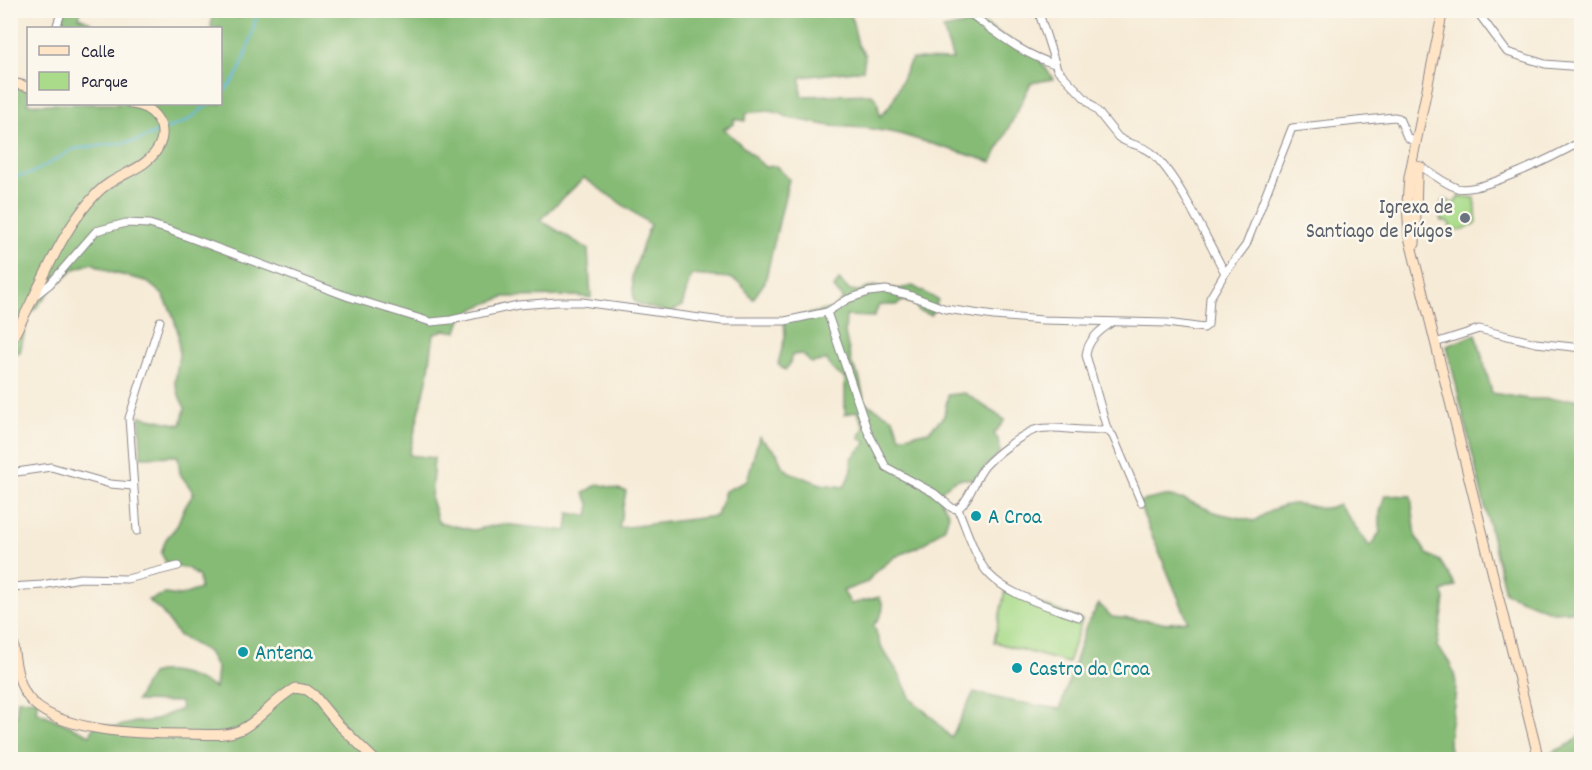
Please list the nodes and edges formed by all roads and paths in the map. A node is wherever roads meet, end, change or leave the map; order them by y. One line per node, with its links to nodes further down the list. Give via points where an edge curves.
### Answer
1 (62, 10): 6 (street)
2 (965, 10): 7 (street, via 1021,49)
3 (1038, 10): 7 (street)
4 (1443, 10): 13 (street)
5 (1476, 10): 8 (street, via 1508,52 1545,64)
6 (56, 27)
7 (1055, 64): 15 (street, via 1122,141 1152,153 1174,181)
8 (1581, 67)
9 (10, 82): 10 (street)
10 (27, 87)
11 (135, 105): 16 (street, via 150,110 160,125 158,146 147,161 99,191 63,236)
12 (1581, 141): 14 (street, via 1554,158 1469,189 1457,188)
13 (1416, 143): 14 (street); 15 (street, via 1407,137 1399,118 1394,117 1292,128 1246,245)
14 (1416, 166): 21 (street, via 1407,217)
15 (1225, 273): 19 (street, via 1210,298 1208,325 1204,328)
16 (34, 296): 17 (street, via 50,284 96,231 126,224 149,224 349,297 431,322 518,305 557,302 722,321 785,321); 20 (street)
17 (827, 312): 19 (street, via 848,299 886,290 946,309 1043,320); 27 (street, via 868,432 886,467)
18 (160, 321): 25 (street, via 129,418)
19 (1111, 322): 23 (street, via 1094,337 1086,356)
20 (10, 343)
21 (1435, 343): 22 (street, via 1479,329 1536,344); 34 (street)
22 (1581, 348)
23 (1107, 429): 26 (street); 27 (street, via 1029,432 985,466)
24 (10, 472): 25 (street, via 51,467 110,484)
25 (134, 486): 28 (street)
26 (1141, 502)
27 (958, 509): 31 (street, via 982,567 993,579 1007,589)
28 (137, 531)
29 (178, 566): 30 (street, via 127,579 80,578)
30 (10, 586)
31 (1079, 617)
32 (10, 621): 33 (street, via 21,682 27,696 46,713 109,731 227,734 255,720 295,688 314,695)
33 (375, 759)
34 (1539, 759)

